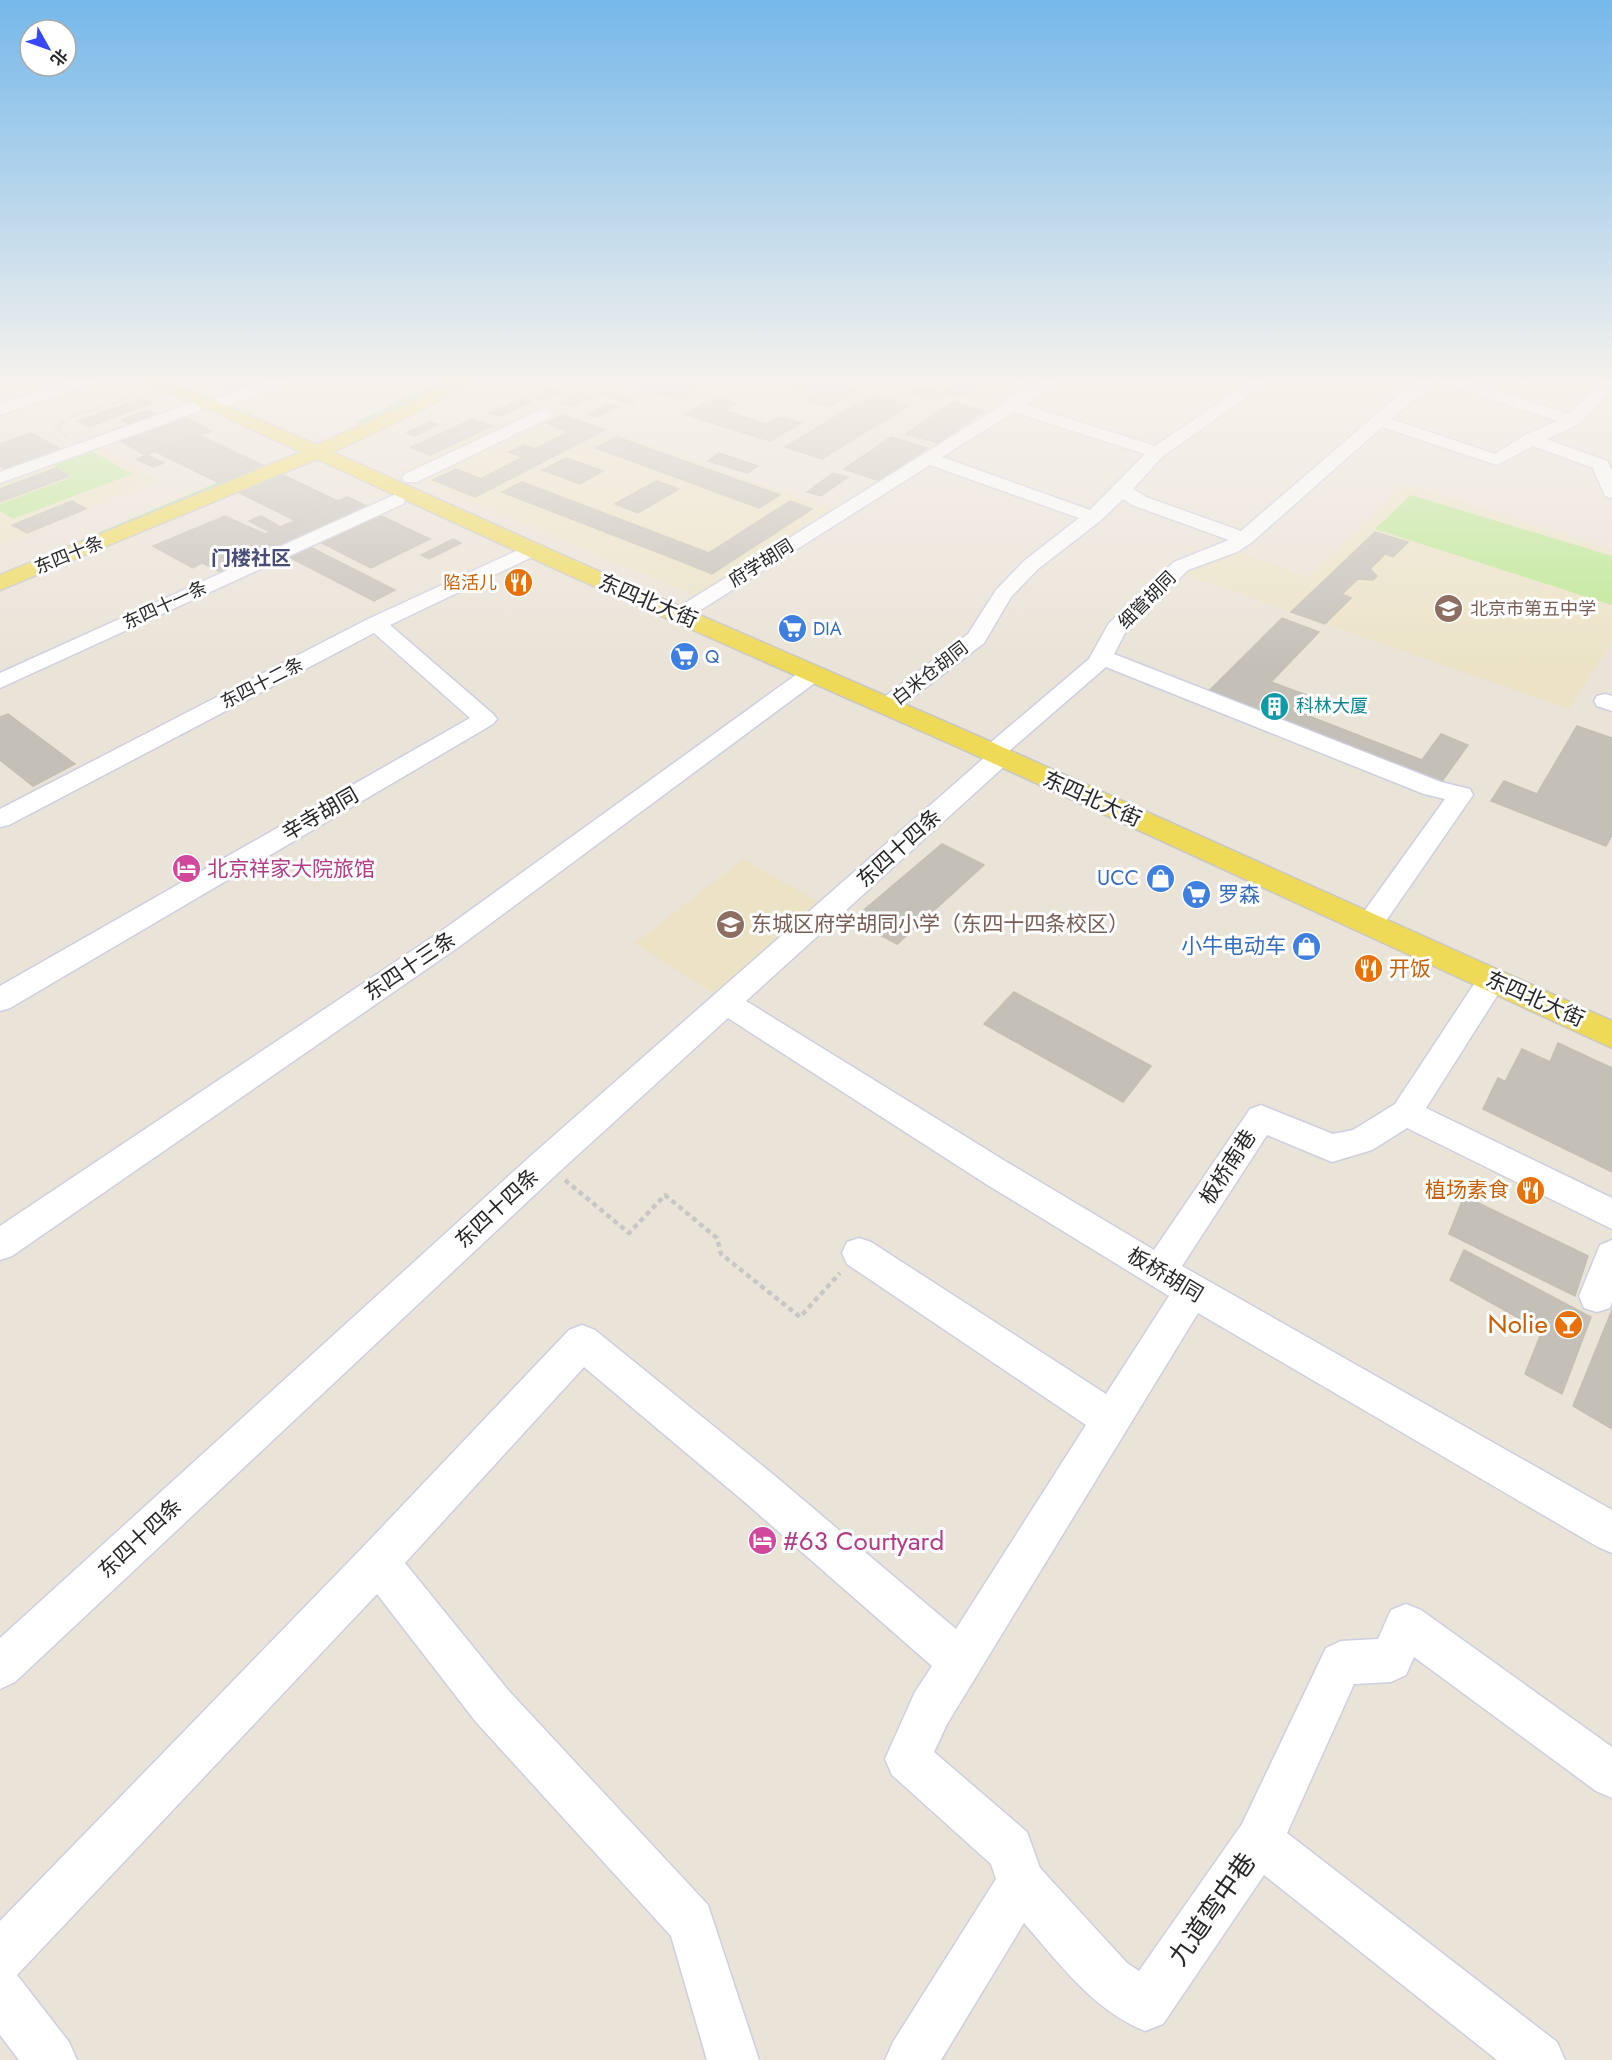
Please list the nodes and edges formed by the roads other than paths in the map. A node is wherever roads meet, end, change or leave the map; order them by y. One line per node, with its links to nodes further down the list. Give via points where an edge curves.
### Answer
1 (228, 475): 18 (main road, 东四十条)
2 (238, 475): 20 (main road, 东四十条)
3 (353, 475): 14 (main road, 东四北大街)
4 (367, 475): 19 (main road, 东四北大街)
5 (417, 475): 11 (street)
6 (900, 475): 21 (street, 府学胡同)
7 (975, 475): 15 (street)
8 (1136, 475): 12 (street, 白米仓胡同)
9 (1317, 475): 16 (street, 细管胡同)
10 (1605, 475): 13 (street)
11 (411, 478)
12 (1122, 490): 15 (street, 白米仓胡同); 16 (street, via 1139,501)
13 (1612, 492)
14 (396, 500): 17 (main road, 东四北大街, via 475,537); 25 (street, 东四十一条)
15 (1093, 517): 26 (street, 白米仓胡同, via 1031,565 1003,594 976,638)
16 (1244, 539): 23 (street, 细管胡同, via 1181,566 1117,628)
17 (527, 552): 19 (main road, 东四北大街); 22 (street, 东四十二条)
18 (0, 565)
19 (570, 567): 21 (main road, 东四北大街)
20 (0, 583)
21 (681, 614): 24 (main road, 东四北大街)
22 (376, 624): 28 (street, 东四十二条); 31 (street, 辛寺胡同, via 485,719)
23 (1101, 657): 27 (street, 细管胡同, via 1030,719); 29 (street, via 1432,788 1461,795)
24 (812, 674): 26 (main road, 东四北大街); 36 (street, 东四十三条, via 450,939)
25 (0, 681)
26 (887, 706): 27 (main road, 东四北大街)
27 (997, 755): 29 (main road, 东四北大街); 32 (street, 东四十四条)
28 (0, 819)
29 (1369, 924): 30 (main road, 东四北大街)
30 (1492, 980): 33 (main road, 东四北大街); 34 (street, 板桥南巷)
31 (0, 1000)
32 (727, 1003): 39 (street, 板桥胡同); 45 (street, 东四十四条, via 546,1163)
33 (1612, 1035)
34 (1406, 1113): 35 (street); 39 (street, 板桥南巷, via 1361,1141 1332,1148 1261,1118)
35 (1612, 1214)
36 (0, 1245)
37 (859, 1253): 41 (street)
38 (1612, 1256): 40 (street)
39 (1176, 1281): 41 (street); 42 (street, 板桥胡同)
40 (1597, 1296)
41 (1111, 1419): 44 (street)
42 (1612, 1533)
43 (378, 1562): 44 (street, via 582,1342); 49 (street); 52 (street, via 492,1706 691,1922)
44 (961, 1662): 48 (street, via 931,1708 908,1759 1010,1849)
45 (0, 1667)
46 (1612, 1774): 47 (street, via 1406,1625 1391,1660 1341,1663)
47 (1260, 1841): 48 (street, 九道弯中巷, via 1145,2006 1109,1982); 54 (street, 九道弯中巷)
48 (1021, 1883): 53 (street)
49 (0, 1957)
50 (0, 1993): 51 (street)
51 (51, 2060)
52 (733, 2060)
53 (911, 2060)
54 (1539, 2060)

